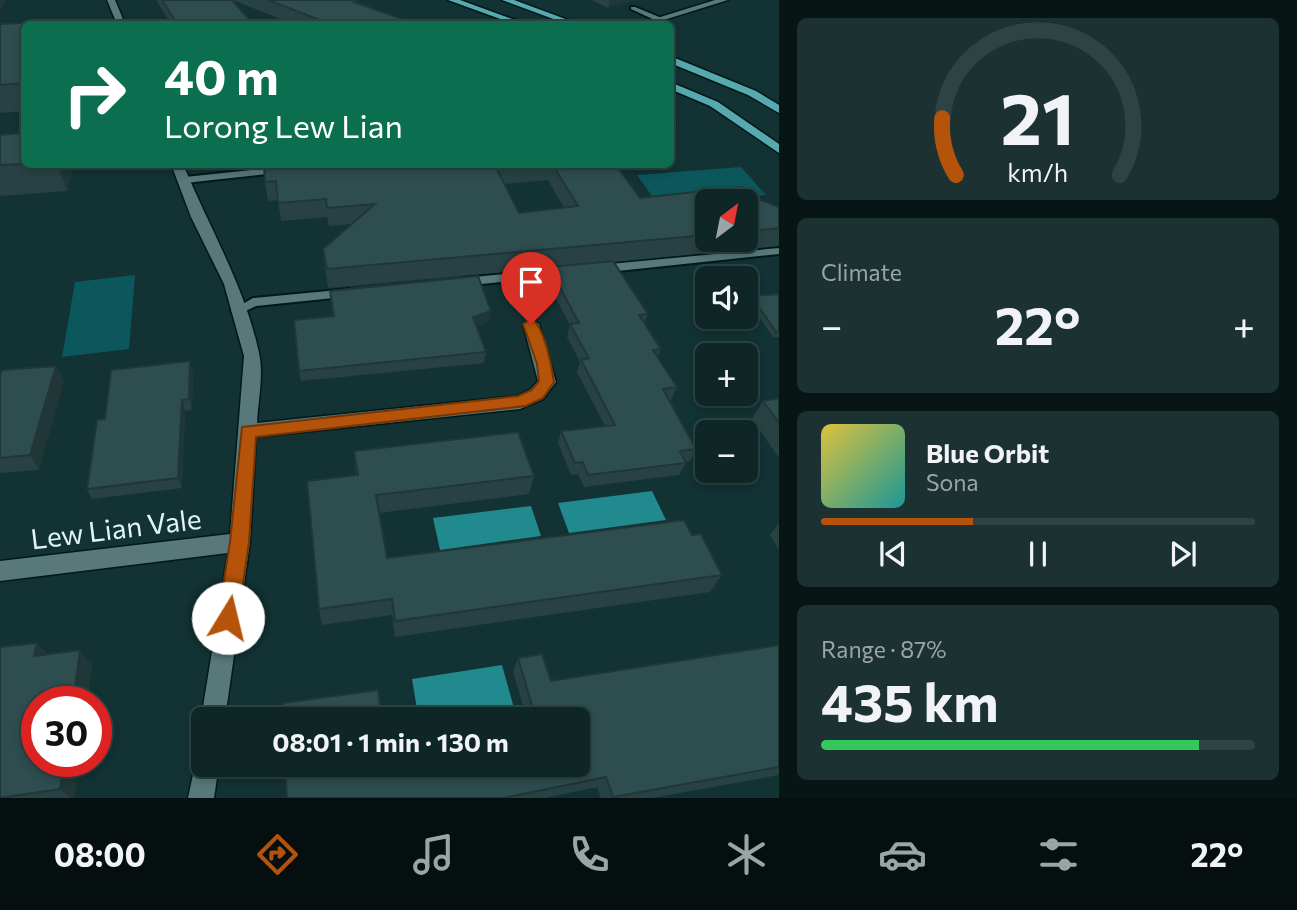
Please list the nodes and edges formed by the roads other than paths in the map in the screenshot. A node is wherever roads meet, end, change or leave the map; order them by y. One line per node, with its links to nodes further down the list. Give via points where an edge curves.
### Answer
1 (452, 0): 9 (main road)
2 (506, 0): 10 (main road)
3 (724, 0): 6 (street)
4 (111, 1): 7 (street); 8 (street)
5 (633, 8): 6 (lane)
6 (660, 19): 11 (street)
7 (114, 21)
8 (120, 21)
9 (512, 21)
10 (566, 21)
11 (653, 21)
12 (674, 62): 14 (main road, via 752,93)
13 (674, 87): 15 (main road, via 714,104)
14 (779, 110)
15 (779, 149)
16 (179, 168): 18 (street)
17 (297, 169): 18 (lane)
18 (185, 180): 22 (street, via 231,284)
19 (779, 251): 20 (lane)
20 (446, 284)
21 (363, 292): 22 (lane, via 253,302)
22 (237, 311): 24 (street, via 252,356)
23 (531, 324): 24 (street, via 547,382 537,394 520,402)
24 (248, 431): 25 (street)
25 (240, 542): 26 (street, Lew Lian Vale); 27 (street)
26 (0, 570)
27 (215, 707)
28 (204, 777): 29 (street)
29 (201, 798)

